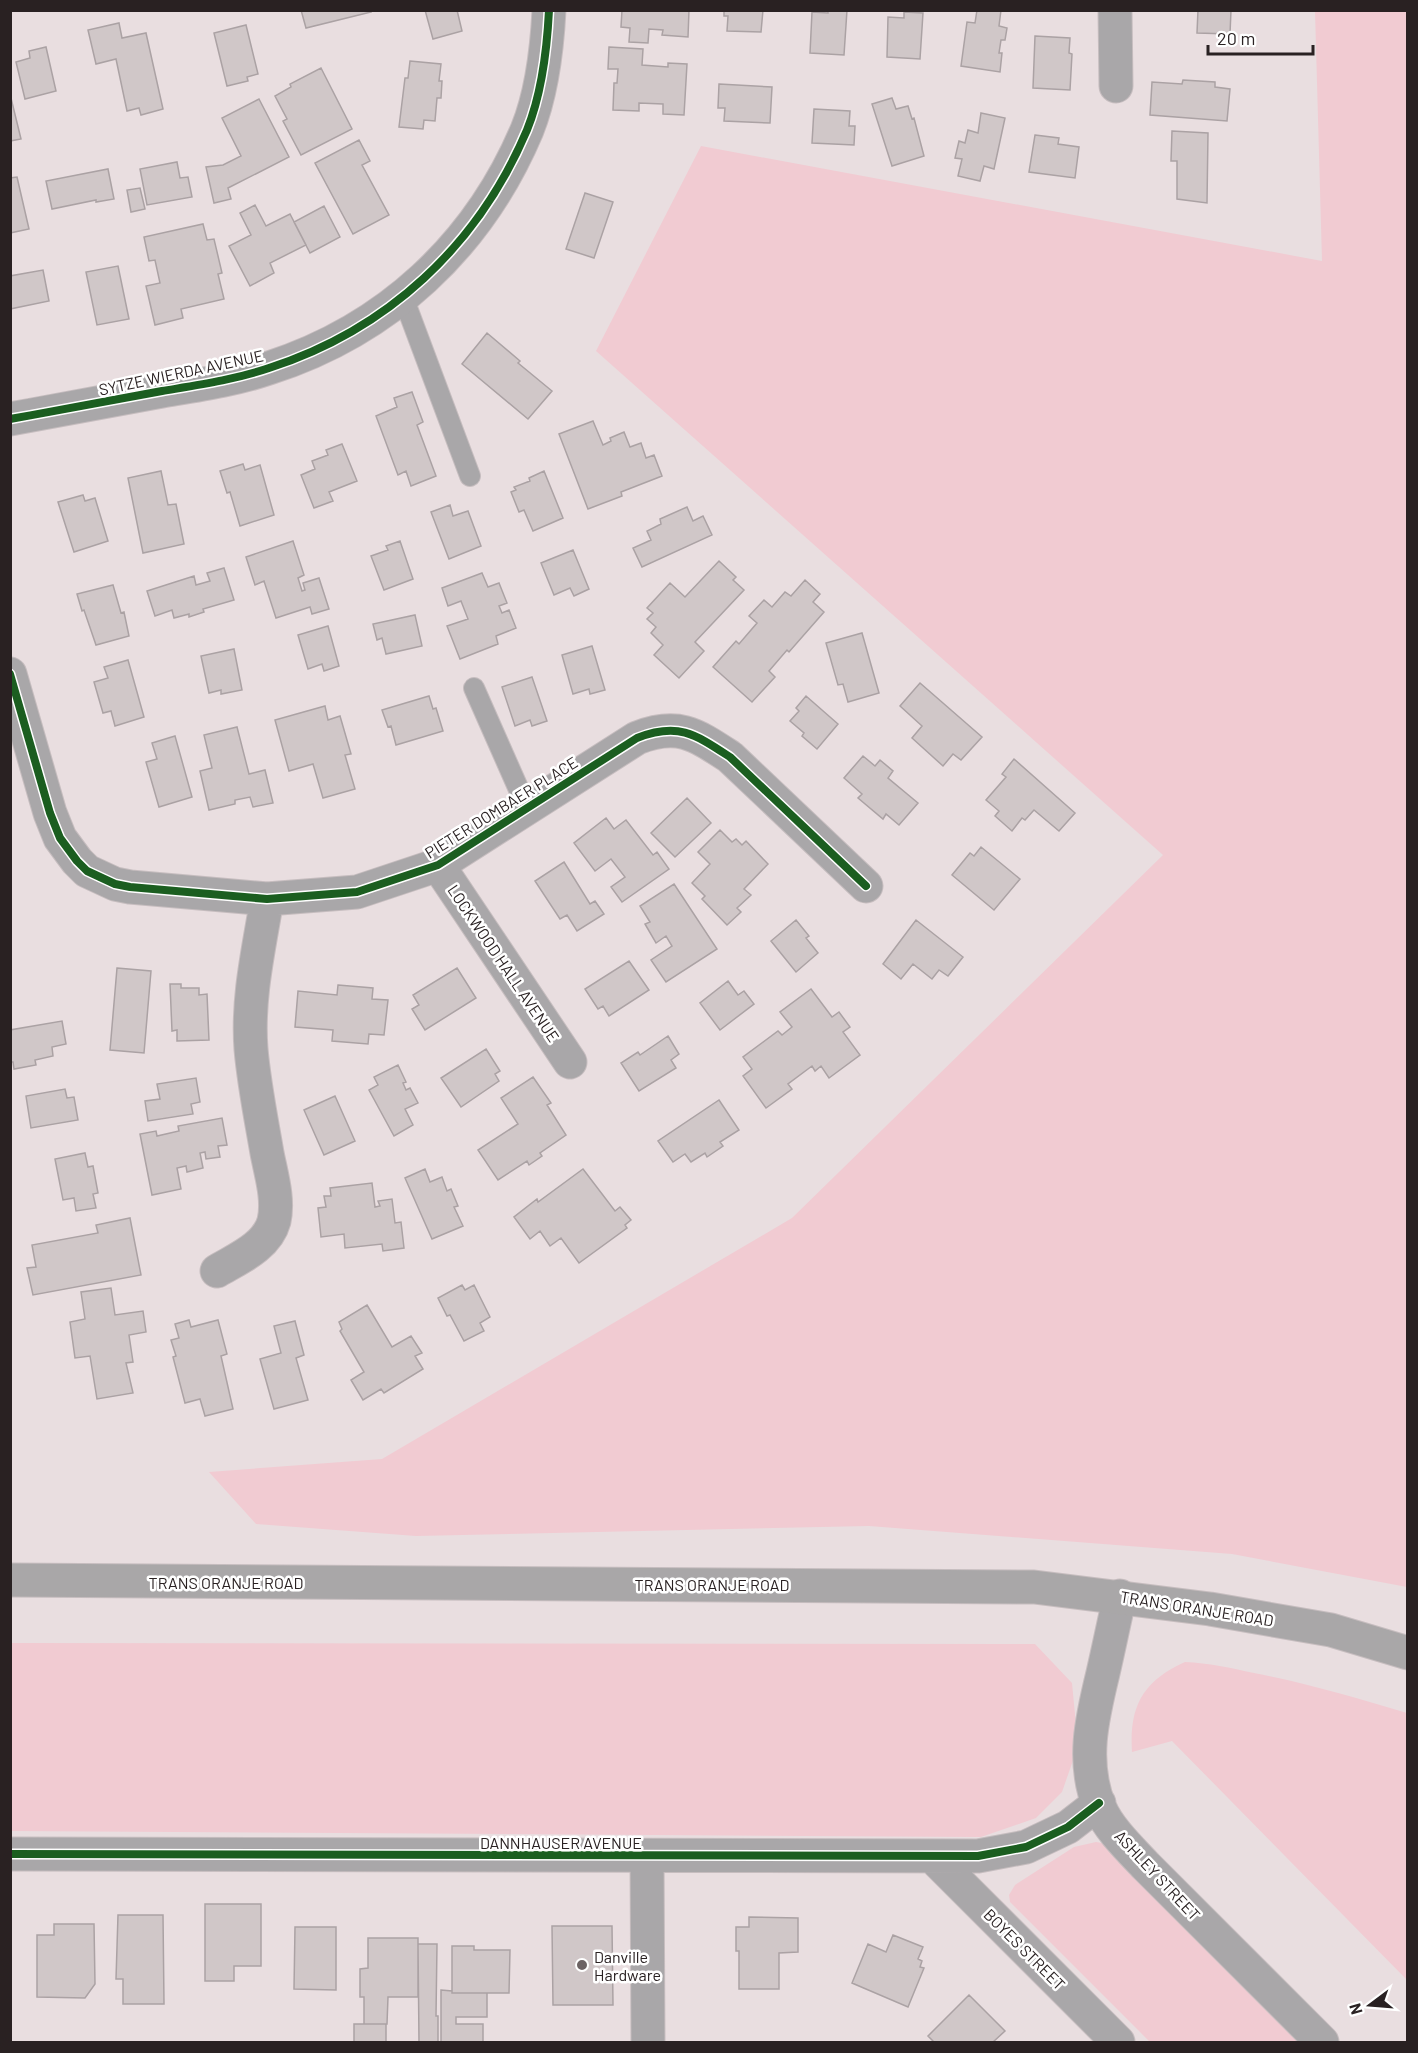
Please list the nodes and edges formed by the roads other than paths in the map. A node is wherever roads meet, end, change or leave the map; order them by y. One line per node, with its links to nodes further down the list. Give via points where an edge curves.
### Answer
1 (549, 10): 4 (street, SYTZE WIERDA AVENUE, via 542,79 527,129 503,179 456,245)
2 (1115, 10): 3 (street)
3 (1116, 86)
4 (403, 297): 5 (street, SYTZE WIERDA AVENUE, via 335,342 267,369); 6 (lane)
5 (10, 419)
6 (470, 476)
7 (10, 674): 12 (street, PIETER DOMBAER PLACE, via 50,813 60,838 87,870 115,884)
8 (474, 688): 9 (lane)
9 (527, 808): 10 (street, PIETER DOMBAER PLACE); 11 (street, PIETER DOMBAER PLACE, via 637,738 667,729 687,733 730,757)
10 (438, 865): 12 (street, PIETER DOMBAER PLACE, via 357,892); 13 (street, LOCKWOOD HALL AVENUE)
11 (866, 886)
12 (267, 899): 14 (street, via 252,986 251,1046 275,1195 274,1221 254,1250)
13 (570, 1062)
14 (217, 1271)
15 (10, 1581): 16 (main road, TRANS ORANJE ROAD, via 1034,1587)
16 (1120, 1596): 17 (main road, TRANS ORANJE ROAD, via 1331,1629); 18 (street, ASHLEY STREET, via 1091,1731 1092,1785)
17 (1407, 1653)
18 (1099, 1803): 21 (street, DANNHAUSER AVENUE, via 1068,1827 1026,1847 978,1856); 24 (street, ASHLEY STREET, via 1119,1835 1146,1866)
19 (10, 1854): 20 (street, DANNHAUSER AVENUE)
20 (647, 1856): 21 (street, DANNHAUSER AVENUE); 22 (street)
21 (932, 1856): 23 (street, BOYES STREET)
22 (648, 2043)
23 (1118, 2043)
24 (1322, 2043)

